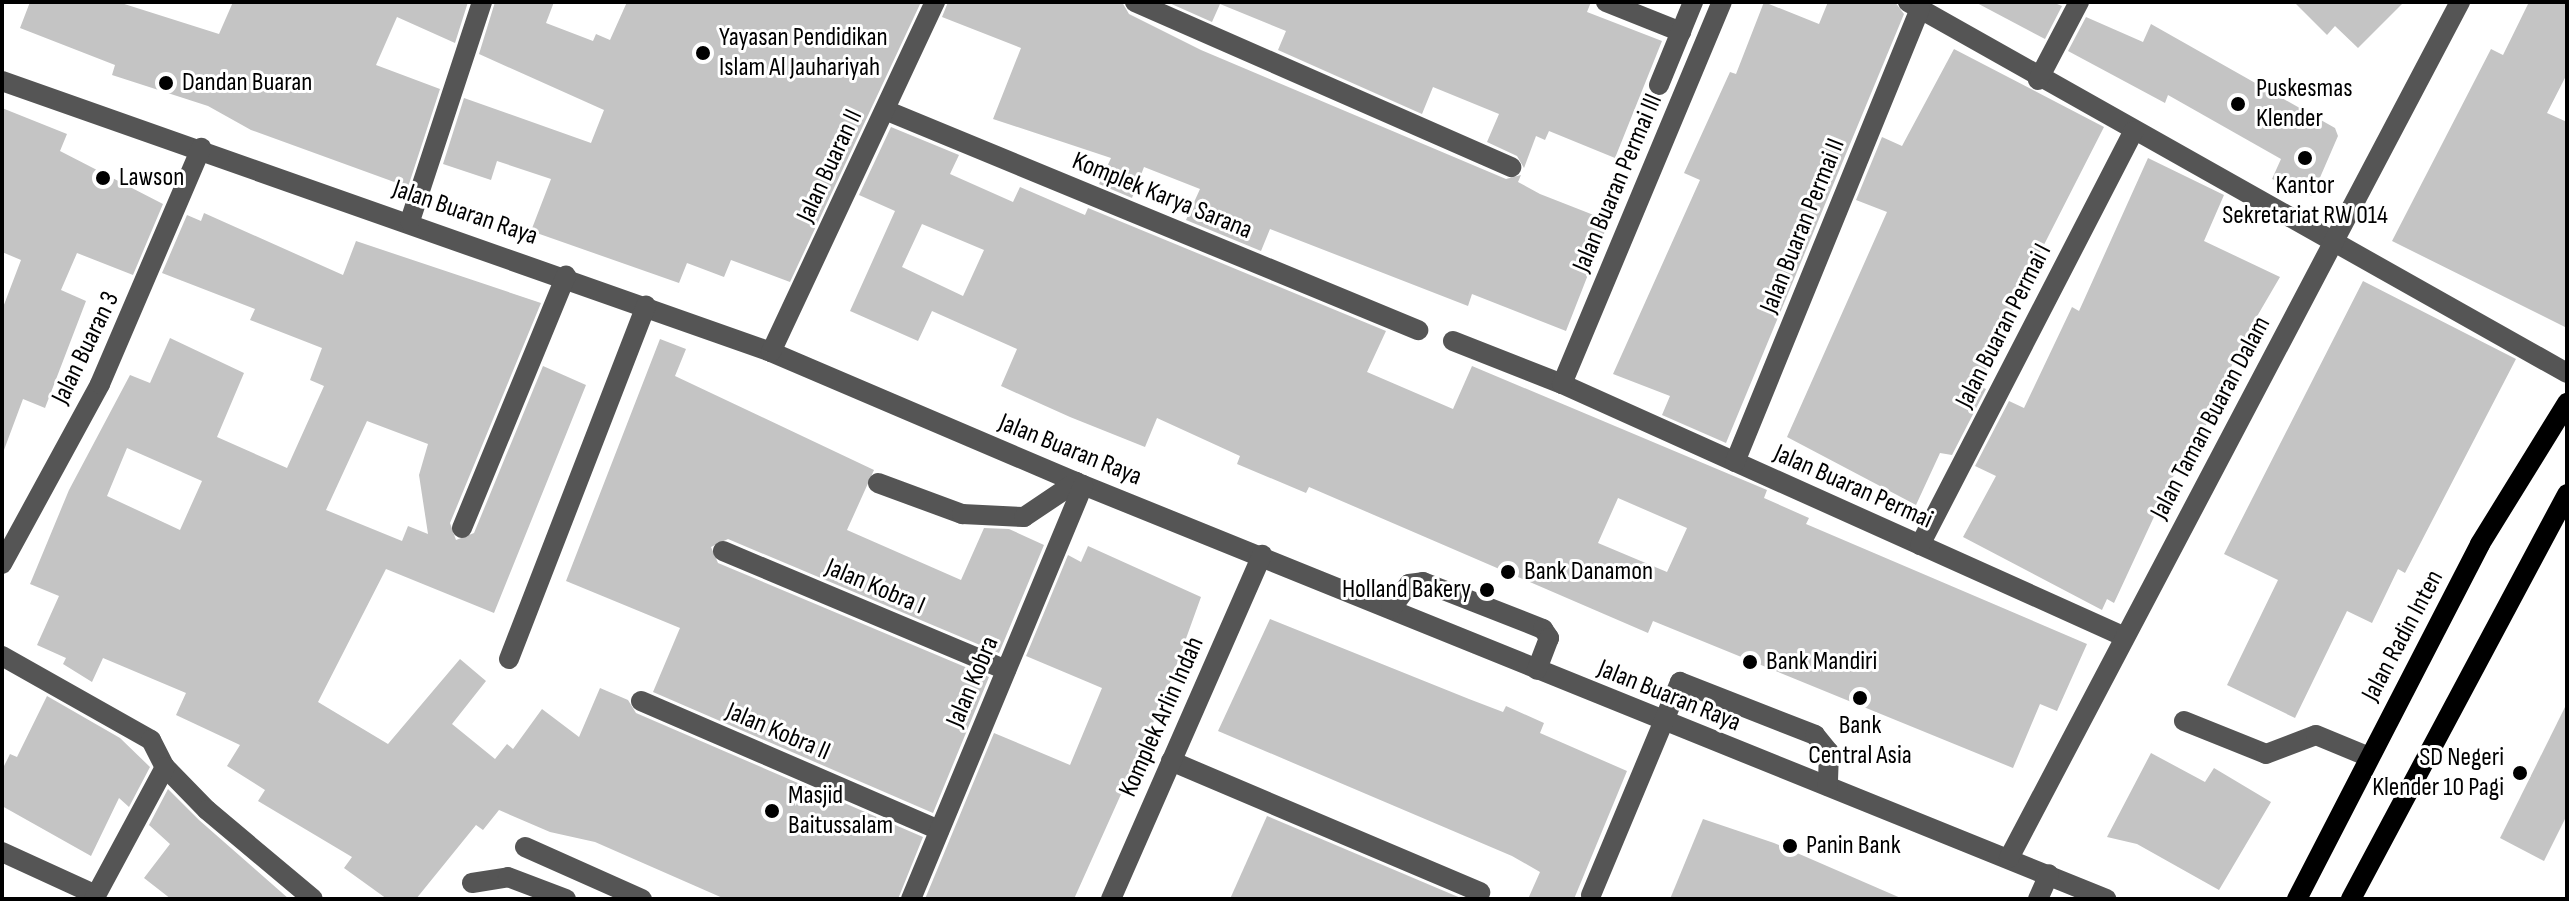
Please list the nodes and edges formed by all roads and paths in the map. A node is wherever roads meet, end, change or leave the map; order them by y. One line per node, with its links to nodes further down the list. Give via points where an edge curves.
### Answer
1 (482, 2): 18 (street)
2 (935, 2): 14 (street, Jalan Buaran II)
3 (1135, 2): 17 (street)
4 (1606, 2): 10 (street)
5 (1693, 2): 10 (street)
6 (1722, 2): 26 (street, Jalan Buaran Permai III)
7 (2079, 2): 11 (street)
8 (2460, 2): 19 (street, Jalan Taman Buaran Dalam)
9 (1914, 5): 11 (street); 28 (street, Jalan Buaran Permai II)
10 (1681, 32): 13 (street)
11 (2038, 80): 15 (street)
12 (2, 81): 16 (street, Jalan Buaran Raya)
13 (1659, 85)
14 (885, 110): 22 (street, Komplek Karya Sarana); 24 (street, Jalan Buaran II)
15 (2134, 131): 19 (street); 33 (street, Jalan Buaran Permai I)
16 (201, 148): 18 (street, Jalan Buaran Raya); 36 (street, Jalan Buaran 3, via 100,384)
17 (1511, 167)
18 (410, 221): 20 (street, Jalan Buaran Raya)
19 (2330, 243): 25 (street); 38 (street, Jalan Taman Buaran Dalam)
20 (566, 276): 21 (street, Jalan Buaran Raya); 32 (street)
21 (646, 306): 24 (street, Jalan Buaran Raya); 40 (street)
22 (1418, 330)
23 (1453, 341): 26 (street, Jalan Buaran Permai)
24 (771, 352): 30 (street, Jalan Buaran Raya)
25 (2567, 373)
26 (1562, 384): 28 (street, Jalan Buaran Permai)
27 (2567, 403): 46 (main road, Jalan Radin Inten, via 2480,544)
28 (1735, 462): 33 (street, Jalan Buaran Permai)
29 (878, 483): 30 (street, via 962,514 1024,517)
30 (1080, 484): 35 (street, Jalan Buaran Raya); 41 (street, Jalan Kobra)
31 (2567, 494): 67 (main road)
32 (462, 528)
33 (1920, 545): 38 (street, Jalan Buaran Permai)
34 (723, 551): 41 (street, Jalan Kobra I)
35 (1262, 555): 37 (street, Jalan Buaran Raya); 47 (street, Komplek Arlin Indah)
36 (2, 564)
37 (1391, 609): 42 (street, Jalan Buaran Raya); 42 (street, via 1416,581 1543,629 1549,638)
38 (2123, 636): 53 (street, Jalan Taman Buaran Dalam)
39 (2, 656): 48 (street, via 151,740)
40 (509, 659)
41 (1006, 670): 50 (street, Jalan Kobra)
42 (1537, 670): 45 (street, Jalan Buaran Raya)
43 (641, 701): 50 (street, Jalan Kobra II)
44 (2184, 721): 46 (street, via 2266,754 2316,735)
45 (1661, 722): 49 (street, Jalan Buaran Raya); 49 (street, via 1674,688 1687,682 1815,735 1829,752); 57 (street)
46 (2369, 757): 66 (main road, Jalan Radin Inten)
47 (1171, 761): 56 (street); 63 (street, Komplek Arlin Indah)
48 (165, 767): 58 (street); 59 (street)
49 (1828, 786): 53 (street, Jalan Buaran Raya)
50 (939, 830): 62 (street, Jalan Kobra)
51 (525, 847): 61 (street)
52 (2, 852): 58 (street)
53 (2009, 858): 54 (street, Jalan Buaran Raya)
54 (2049, 874): 64 (street); 65 (street, Jalan Buaran Raya)
55 (472, 883): 60 (street, via 508,877)
56 (1480, 892)
57 (1591, 895)
58 (95, 897)
59 (313, 899)
60 (566, 899)
61 (642, 899)
62 (911, 899)
63 (1111, 899)
64 (2038, 899)
65 (2106, 899)
66 (2297, 899)
67 (2351, 899)

